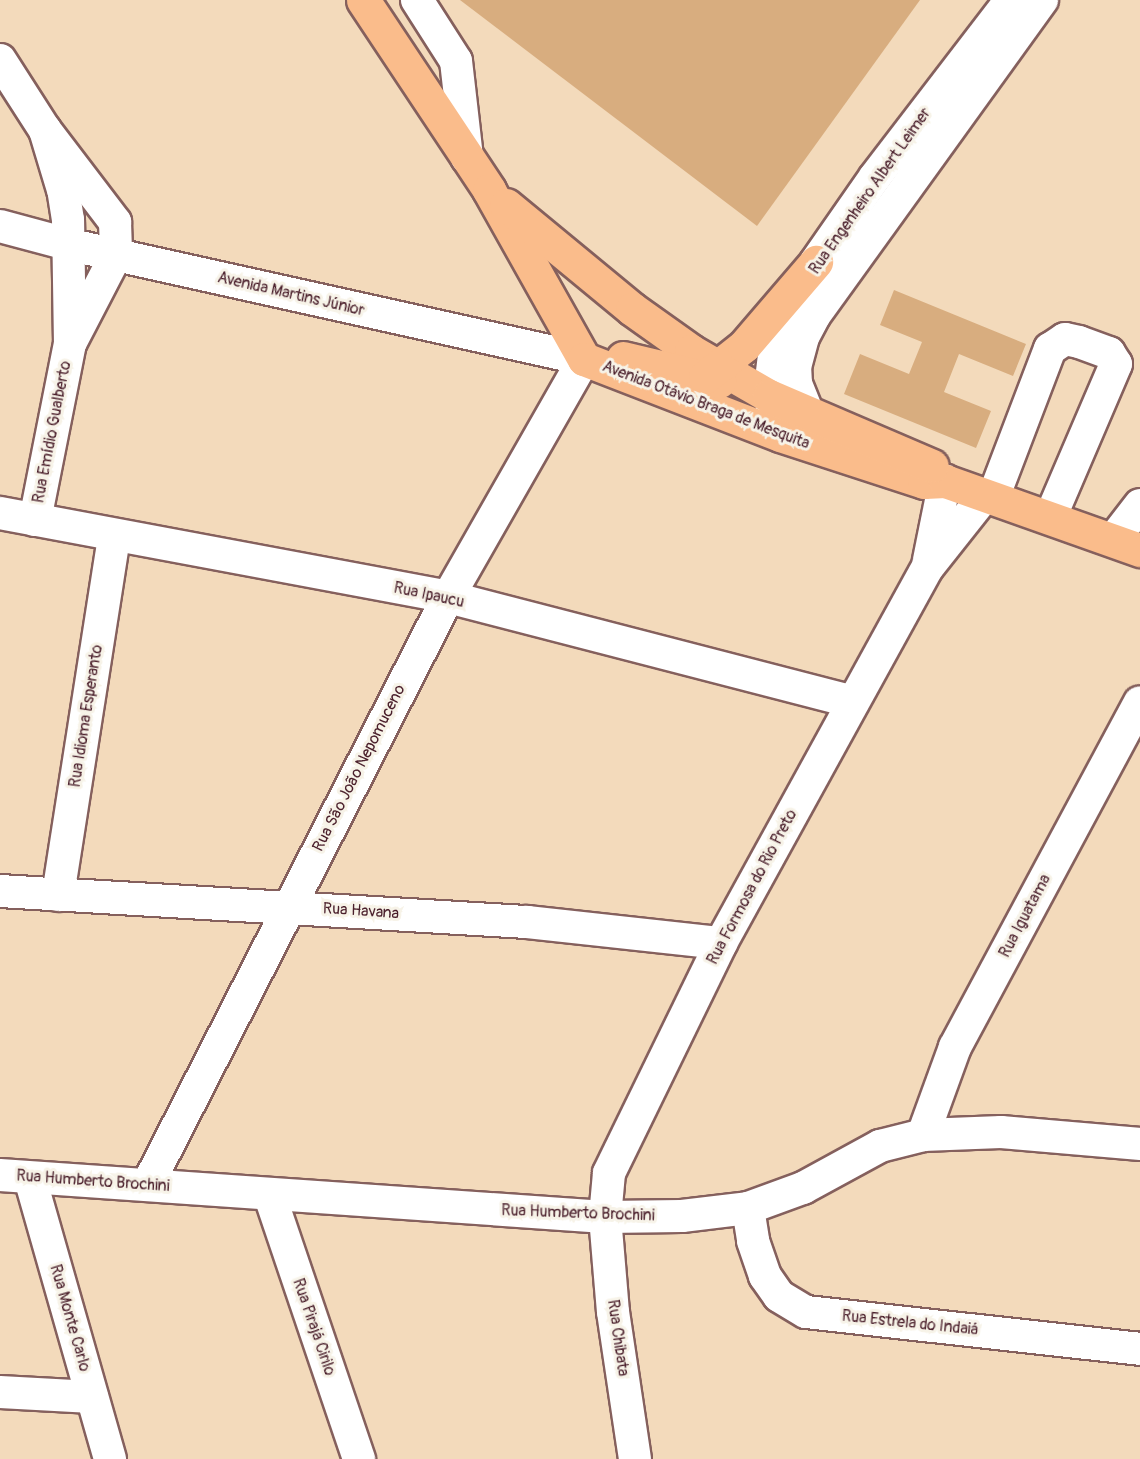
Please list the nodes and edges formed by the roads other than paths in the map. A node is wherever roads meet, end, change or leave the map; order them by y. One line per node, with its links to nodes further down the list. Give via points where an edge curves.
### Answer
1 (363, 0): 7 (main road, Avenida Otávio Braga de Mesquita)
2 (417, 0): 7 (street, via 456,61)
3 (1011, 0): 8 (street, Rua Engenheiro Albert Leimer)
4 (1042, 0): 9 (street, Rua Engenheiro Albert Leimer)
5 (0, 60): 6 (street, Rua Emídio Gualberto)
6 (45, 130): 12 (street, Rua Emídio Gualberto, via 63,190); 13 (street, Rua Emídio Gualberto, via 115,222)
7 (466, 157): 10 (main road, Avenida Otávio Braga de Mesquita)
8 (888, 162): 9 (street); 14 (street, Rua Engenheiro Albert Leimer)
9 (917, 174): 19 (street, Rua Engenheiro Albert Leimer, via 849,264 803,336 796,384)
10 (489, 190): 16 (main road, Avenida Otávio Braga de Mesquita); 17 (main road, Avenida Otávio Braga de Mesquita)
11 (0, 226): 12 (street, Avenida Martins Júnior)
12 (67, 244): 13 (street, Avenida Martins Júnior); 15 (street, Rua Emídio Gualberto)
13 (116, 255): 15 (street, Rua Emídio Gualberto); 16 (street, Avenida Martins Júnior)
14 (816, 262): 17 (main road, via 744,346); 18 (street, Rua Engenheiro Albert Leimer, via 783,323)
15 (70, 344): 26 (street, Rua Emídio Gualberto)
16 (584, 359): 17 (main road, via 634,359); 20 (main road, Avenida Otávio Braga de Mesquita); 30 (street, Rua São João Nepomuceno)
17 (712, 372): 18 (main road, Avenida Otávio Braga de Mesquita)
18 (769, 396): 19 (main road, Avenida Otávio Braga de Mesquita); 20 (street, Rua Engenheiro Albert Leimer)
19 (807, 411): 21 (main road, Avenida Otávio Braga de Mesquita, via 930,465)
20 (780, 435): 21 (main road, Avenida Otávio Braga de Mesquita, via 924,482)
21 (945, 481): 22 (main road, Avenida Otávio Braga de Mesquita); 29 (street, Rua Formosa do Rio Preto)
22 (989, 496): 25 (main road, Avenida Otávio Braga de Mesquita); 25 (street, Rua Formosa do Rio Preto, via 1050,349 1065,339 1079,342 1109,353 1116,363); 29 (street, Rua Formosa do Rio Preto)
23 (1140, 505): 28 (street)
24 (0, 513): 26 (street, Rua Ipaucu)
25 (1050, 518): 28 (main road, Avenida Otávio Braga de Mesquita)
26 (35, 520): 27 (street, Rua Ipaucu)
27 (114, 536): 30 (street, Rua Ipaucu); 34 (street, Rua Idioma Esperanto)
28 (1126, 545)
29 (928, 567): 31 (street, Rua Formosa do Rio Preto)
30 (448, 597): 31 (street, Rua Ipaucu); 35 (street, Rua São João Nepomuceno)
31 (853, 702): 36 (street, Rua Formosa do Rio Preto)
32 (1140, 702): 37 (street, Rua Iguatama, via 955,1047)
33 (0, 891): 34 (street, Rua Havana)
34 (58, 896): 35 (street, Rua Havana)
35 (288, 906): 36 (street, Rua Havana, via 527,922); 40 (street, Rua São João Nepomuceno)
36 (721, 943): 43 (street, Rua Formosa do Rio Preto, via 609,1173)
37 (923, 1135): 38 (street, Rua Humberto Brochini, via 1001,1132); 42 (street, Rua Humberto Brochini, via 880,1146 803,1188)
38 (1140, 1144)
39 (15, 1176): 40 (street, Rua Humberto Brochini); 46 (street, Rua Monte Carlo)
40 (148, 1184): 41 (street, Rua Humberto Brochini)
41 (270, 1196): 43 (street, Rua Humberto Brochini); 48 (street, Rua Pirajá Cirilo)
42 (748, 1208): 43 (street, Rua Humberto Brochini, via 682,1216); 44 (street, Rua Estrela do Indaiá, via 753,1241 765,1276 779,1296 806,1312)
43 (605, 1217): 49 (street, Rua Chibata)
44 (1140, 1349)
45 (0, 1392): 46 (street)
46 (92, 1397): 47 (street, Rua Monte Carlo)
47 (110, 1459)
48 (359, 1459)
49 (635, 1459)

